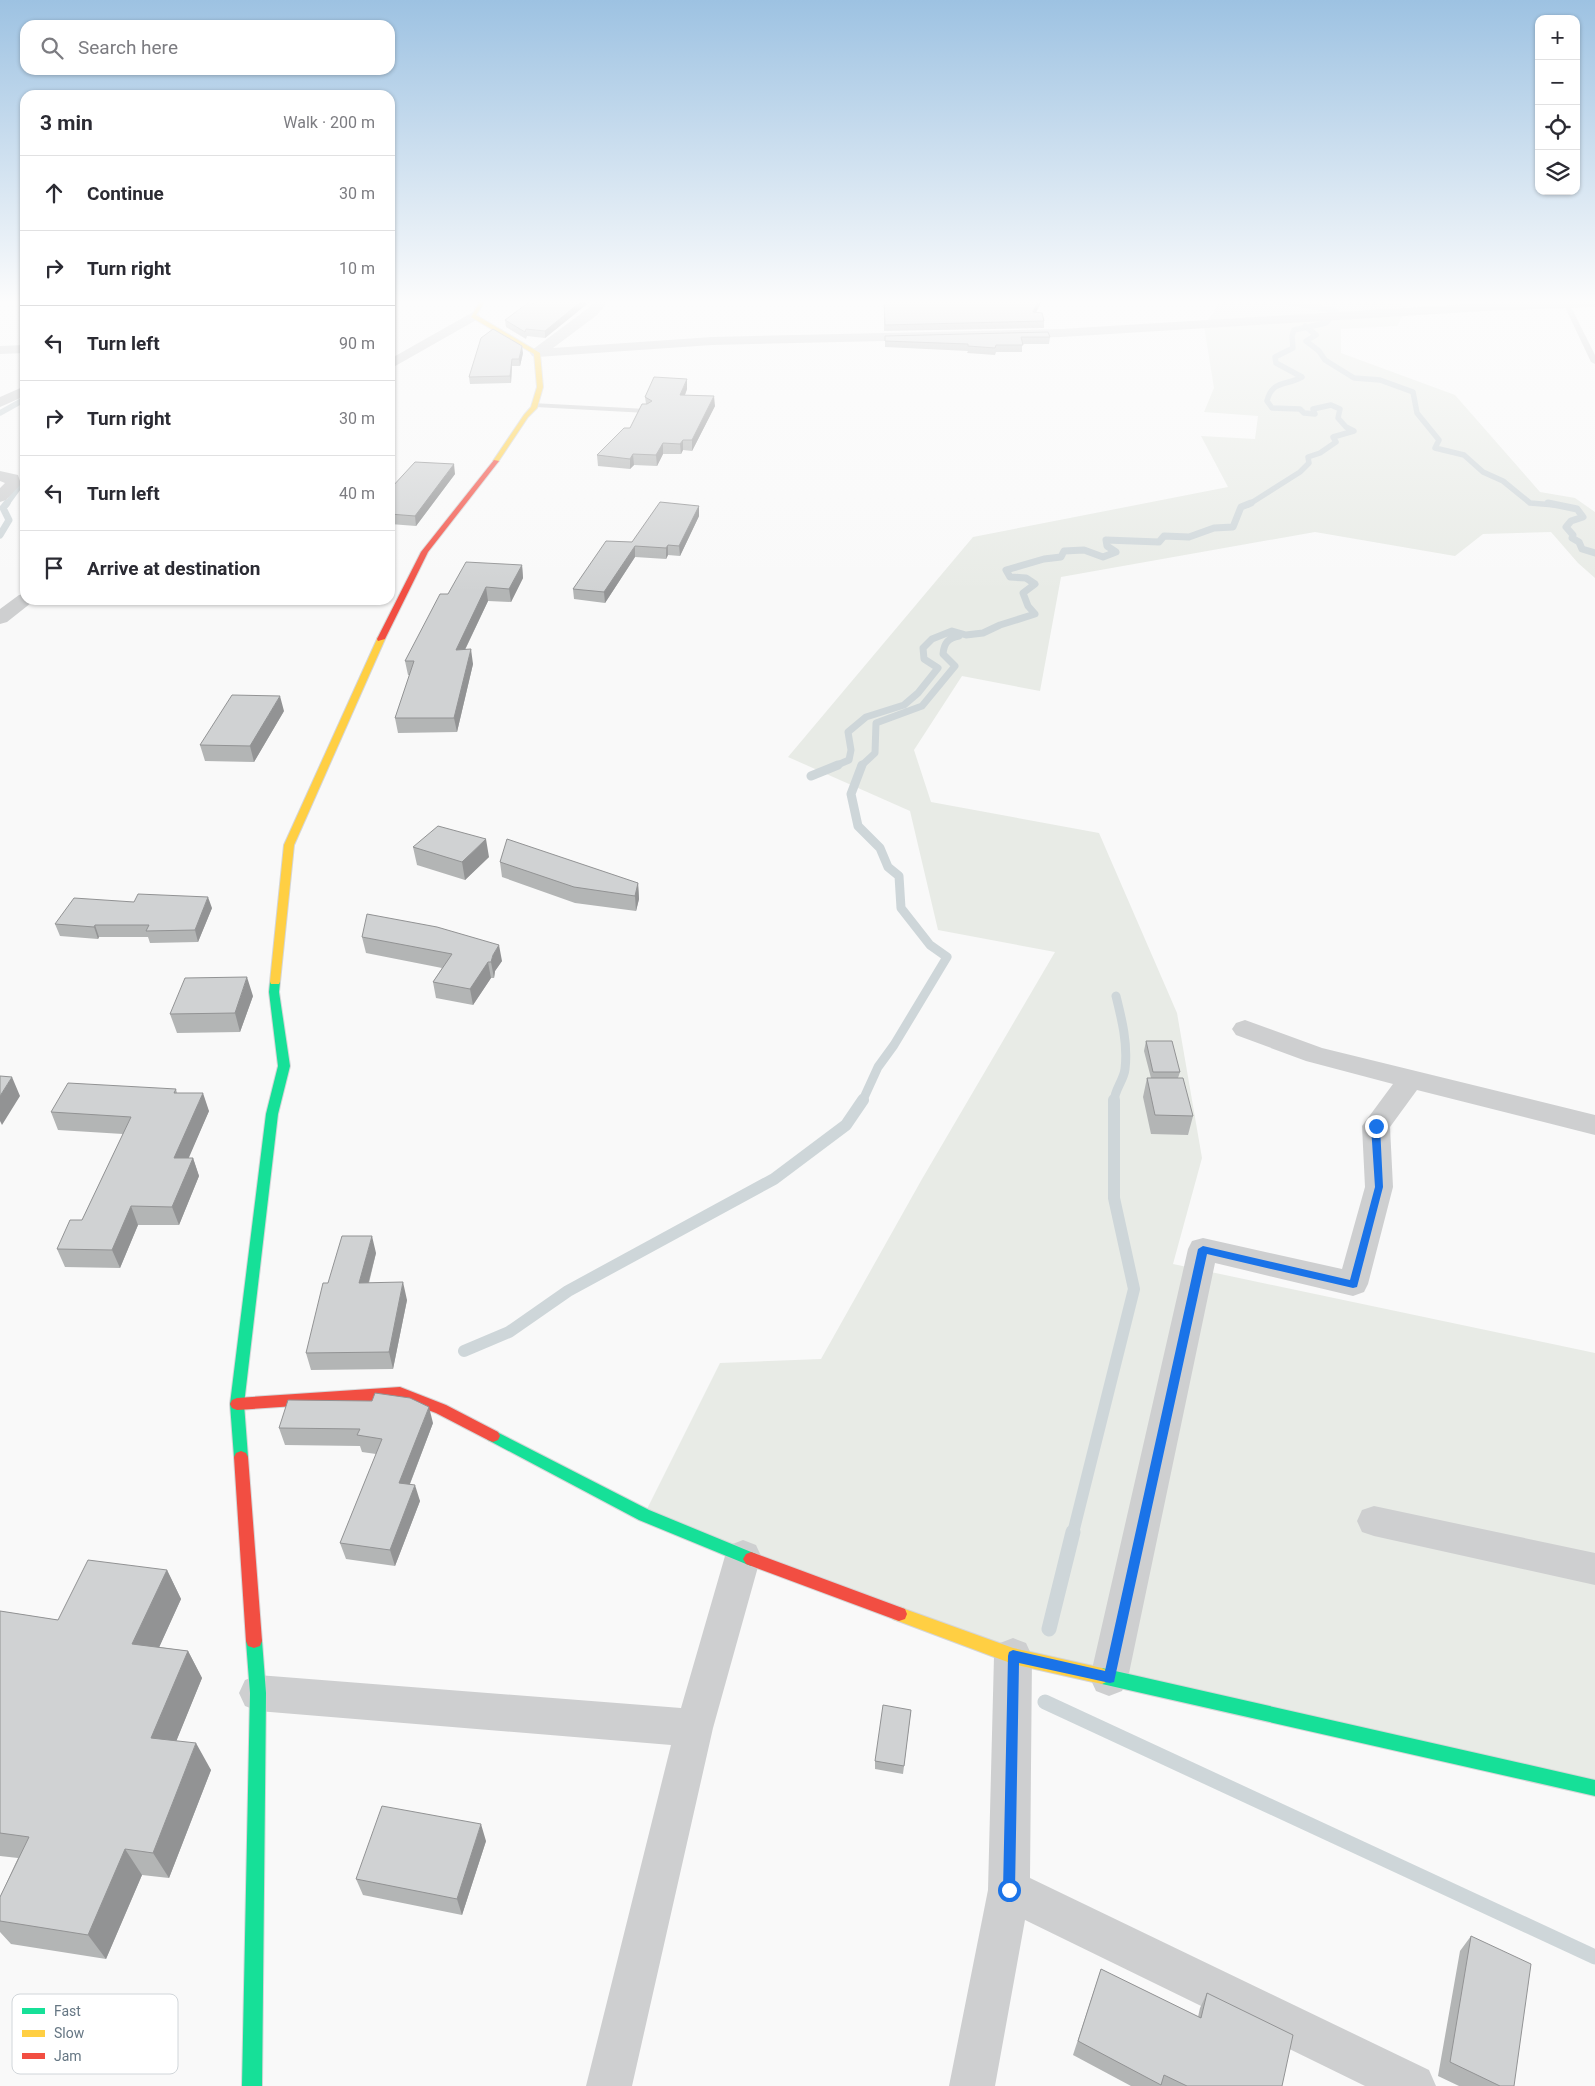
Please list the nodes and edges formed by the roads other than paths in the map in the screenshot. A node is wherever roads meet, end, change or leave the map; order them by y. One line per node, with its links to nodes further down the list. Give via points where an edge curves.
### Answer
1 (537, 397): 2 (street)
2 (535, 405): 3 (lane); 13 (street, via 500,456 425,552 385,630 289,845 274,992 284,1066 272,1114)
3 (647, 411)
4 (0, 476): 5 (street, via 12,478 13,484)
5 (0, 497)
6 (0, 596): 7 (street)
7 (20, 598)
8 (20, 602): 9 (street)
9 (0, 618)
10 (1245, 1029): 11 (street, via 1315,1055)
11 (1410, 1079): 12 (street); 18 (street, via 1376,1126 1379,1187 1353,1284 1203,1249)
12 (1595, 1125)
13 (237, 1404): 15 (street, via 400,1393 441,1408 644,1514); 19 (street)
14 (1374, 1521): 16 (street)
15 (743, 1556): 17 (street); 20 (street)
16 (1595, 1569)
17 (1013, 1656): 18 (street); 22 (street)
18 (1110, 1678): 21 (street)
19 (258, 1692): 20 (street); 23 (street)
20 (694, 1728): 24 (street)
21 (1595, 1788)
22 (1009, 1890): 25 (street); 26 (street)
23 (252, 2086)
24 (609, 2086)
25 (972, 2086)
26 (1413, 2086)

